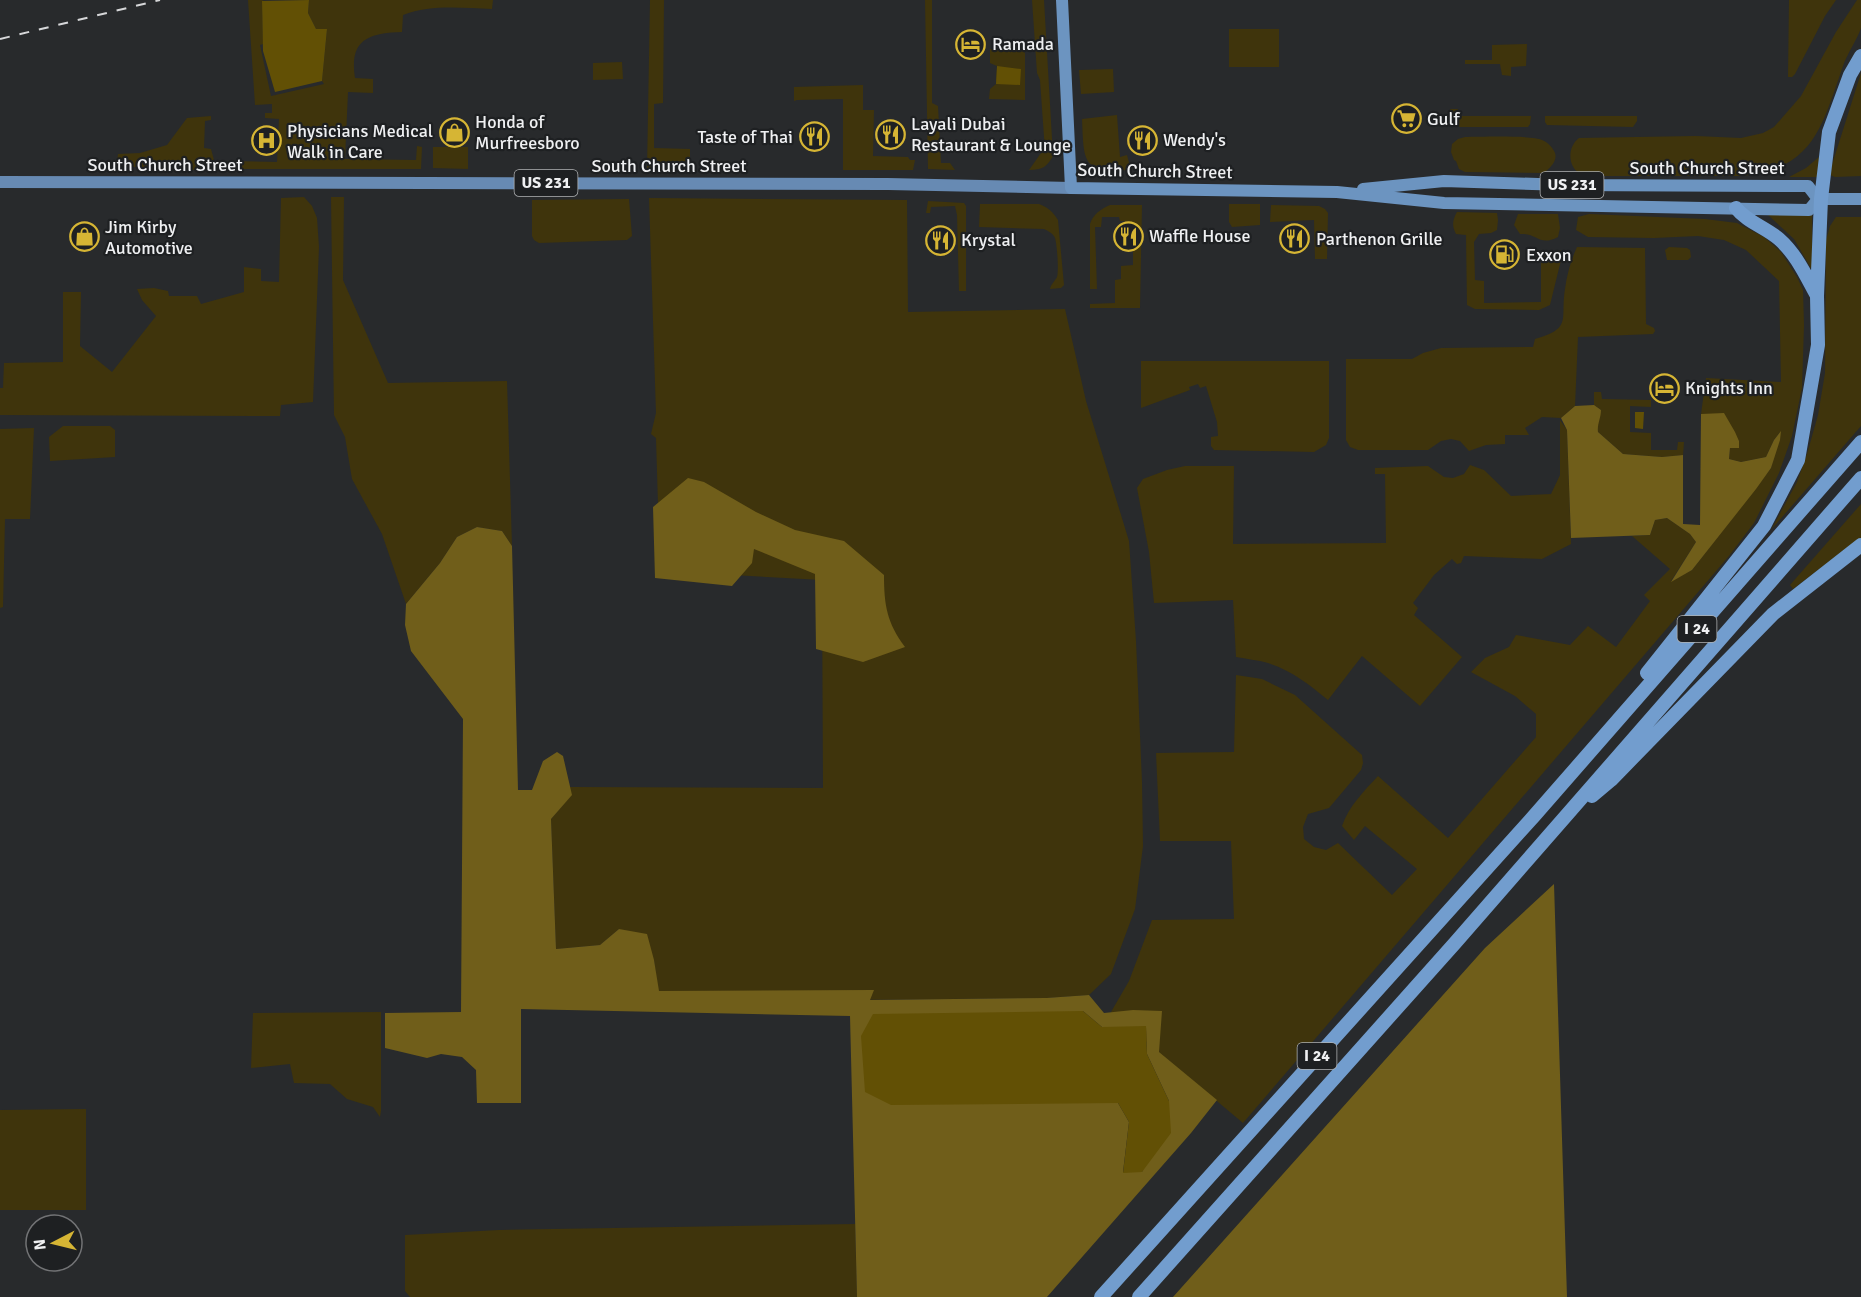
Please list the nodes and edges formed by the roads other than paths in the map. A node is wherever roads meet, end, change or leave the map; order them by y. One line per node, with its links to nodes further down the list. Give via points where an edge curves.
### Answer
1 (1062, 0): 4 (highway)
2 (1861, 56): 6 (highway, via 1829,132)
3 (0, 182): 4 (main road, South Church Street / US 231)
4 (1071, 188): 5 (highway, South Church Street / US 231)
5 (1337, 192): 6 (highway, South Church Street / US 231, via 1444,181 1808,186); 8 (highway, South Church Street / US 231, via 1444,203)
6 (1820, 199): 7 (highway, South Church Street / US 231); 8 (highway, South Church Street / US 231, via 1809,210); 9 (highway)
7 (1861, 199)
8 (1736, 208): 9 (highway, via 1744,218 1779,239 1798,260)
9 (1817, 296): 13 (highway, via 1818,345 1798,460 1764,526)
10 (1861, 442): 13 (highway, I 24)
11 (1861, 478): 14 (highway, I 24)
12 (1861, 545): 14 (highway, via 1773,614 1611,780)
13 (1534, 816): 15 (highway, I 24)
14 (1554, 829): 16 (highway, I 24)
15 (1101, 1297)
16 (1139, 1297)

